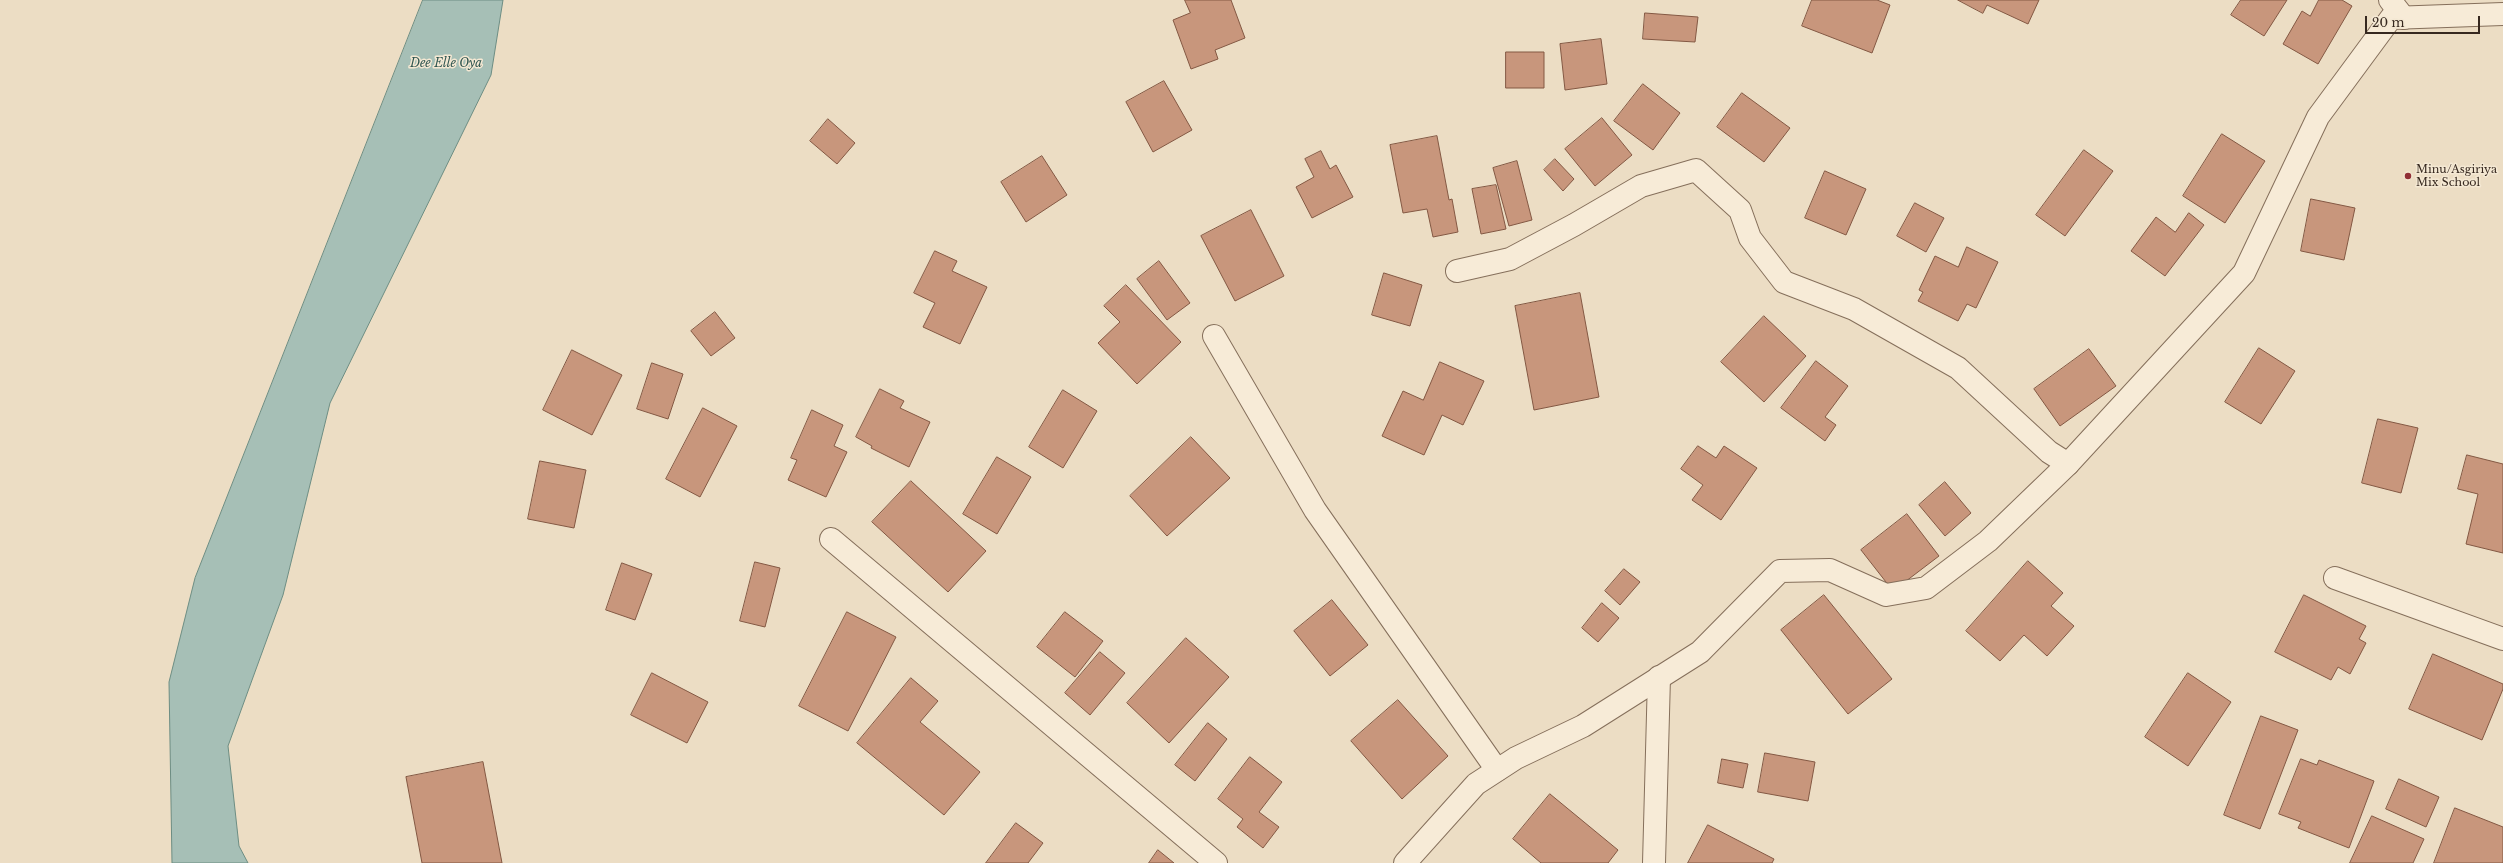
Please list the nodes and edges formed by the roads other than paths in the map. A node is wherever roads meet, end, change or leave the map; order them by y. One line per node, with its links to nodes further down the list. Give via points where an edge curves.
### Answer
1 (2390, 0): 3 (street)
2 (2503, 14): 3 (street)
3 (2404, 18): 6 (street, via 2391,18 2318,117 2244,273)
4 (1457, 271): 6 (street, via 1510,258 1641,186 1696,170 1740,210 1750,238 1784,282 1854,310 1958,368 2049,452)
5 (1214, 336): 11 (street, via 1315,510)
6 (2068, 464): 10 (street, via 1988,541 1926,588 1886,595 1830,570 1780,571 1700,652)
7 (831, 539): 12 (street)
8 (2335, 578): 9 (street)
9 (2503, 639)
10 (1659, 677): 11 (street, via 1583,726); 14 (street)
11 (1496, 770): 13 (street, via 1476,784)
12 (1216, 863)
13 (1405, 863)
14 (1654, 863)

